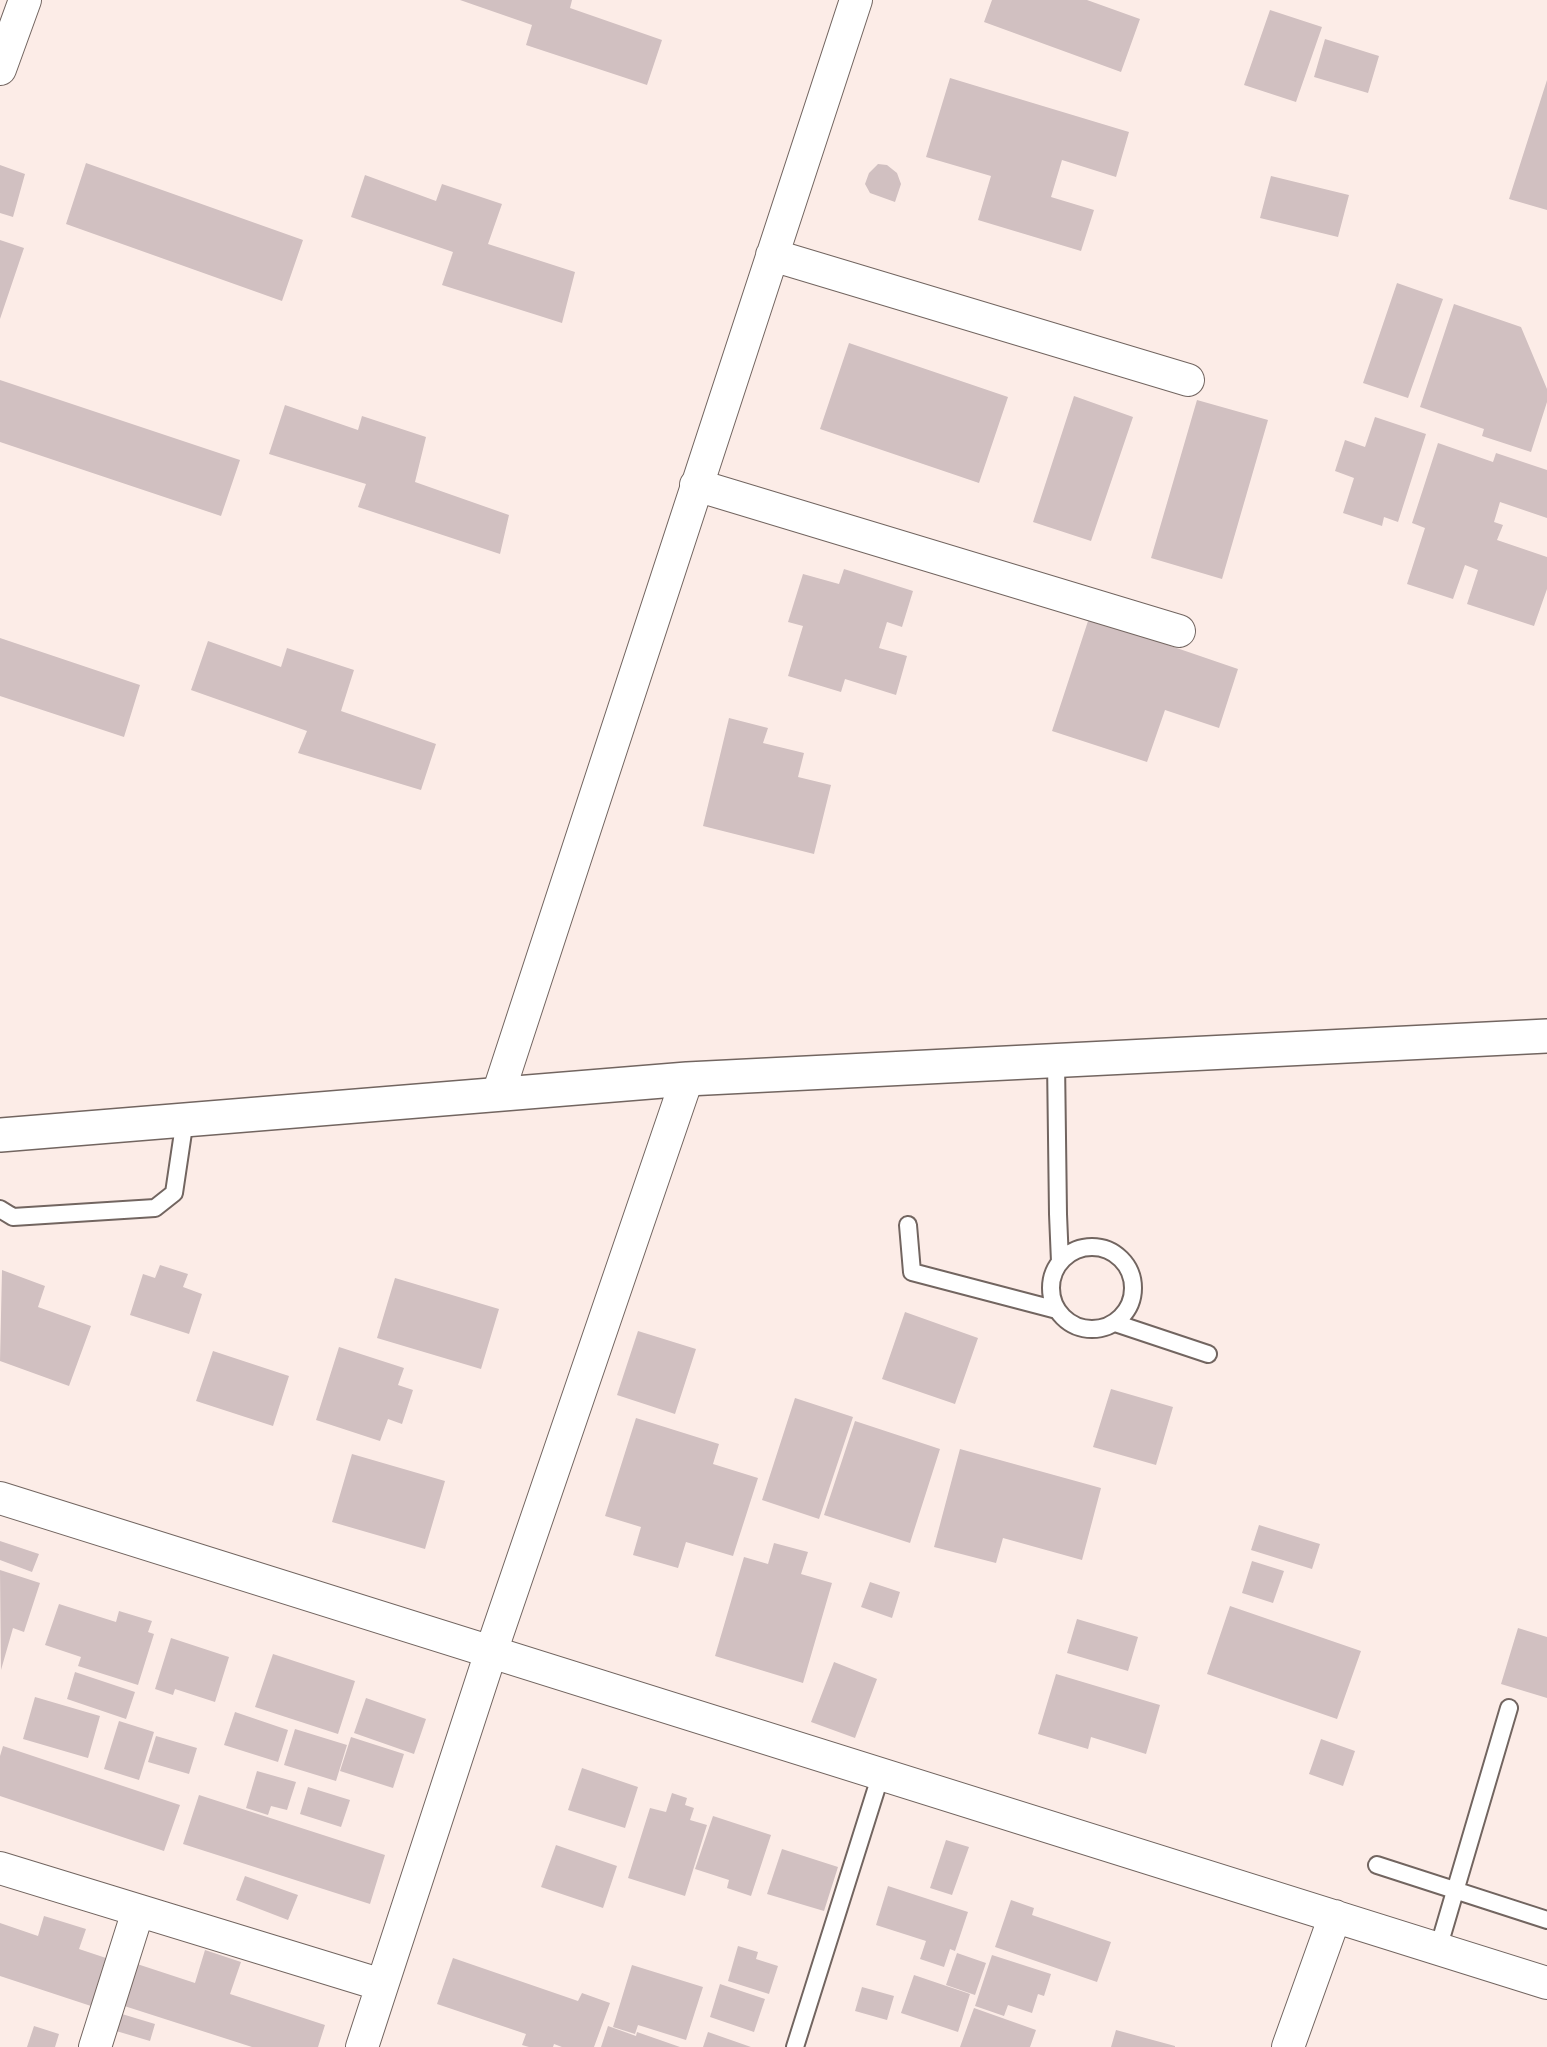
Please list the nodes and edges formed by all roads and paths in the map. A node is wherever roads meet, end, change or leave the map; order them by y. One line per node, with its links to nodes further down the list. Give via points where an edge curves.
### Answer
1 (25, 0): 3 (street)
2 (856, 0): 4 (street)
3 (0, 69)
4 (772, 255): 5 (street); 6 (street)
5 (1188, 380)
6 (696, 486): 7 (street); 11 (street)
7 (1179, 631)
8 (1547, 1036): 9 (street)
9 (1056, 1061): 10 (street); 16 (lane)
10 (687, 1079): 11 (street); 21 (street)
11 (498, 1094): 12 (street)
12 (185, 1119): 13 (street); 14 (lane, via 174,1193 155,1208 13,1217)
13 (0, 1135)
14 (0, 1209)
15 (908, 1225): 17 (lane, via 912,1272)
16 (1060, 1262): 17 (lane, via 1051,1286); 18 (lane, via 1082,1248 1095,1247 1123,1261 1134,1291 1125,1314)
17 (1057, 1310): 18 (lane, via 1072,1323 1090,1329)
18 (1115, 1323): 19 (lane)
19 (1208, 1354)
20 (0, 1498): 21 (street)
21 (491, 1652): 23 (street); 32 (street)
22 (1509, 1708): 26 (lane)
23 (881, 1774): 28 (street); 35 (lane)
24 (1377, 1865): 26 (lane)
25 (0, 1869): 27 (street)
26 (1456, 1890): 29 (lane); 30 (lane)
27 (138, 1911): 32 (street); 33 (street)
28 (1335, 1916): 30 (street); 36 (street)
29 (1547, 1920)
30 (1438, 1949): 31 (street)
31 (1547, 1983)
32 (382, 1985): 34 (street)
33 (95, 2047)
34 (362, 2047)
35 (795, 2047)
36 (1288, 2047)

